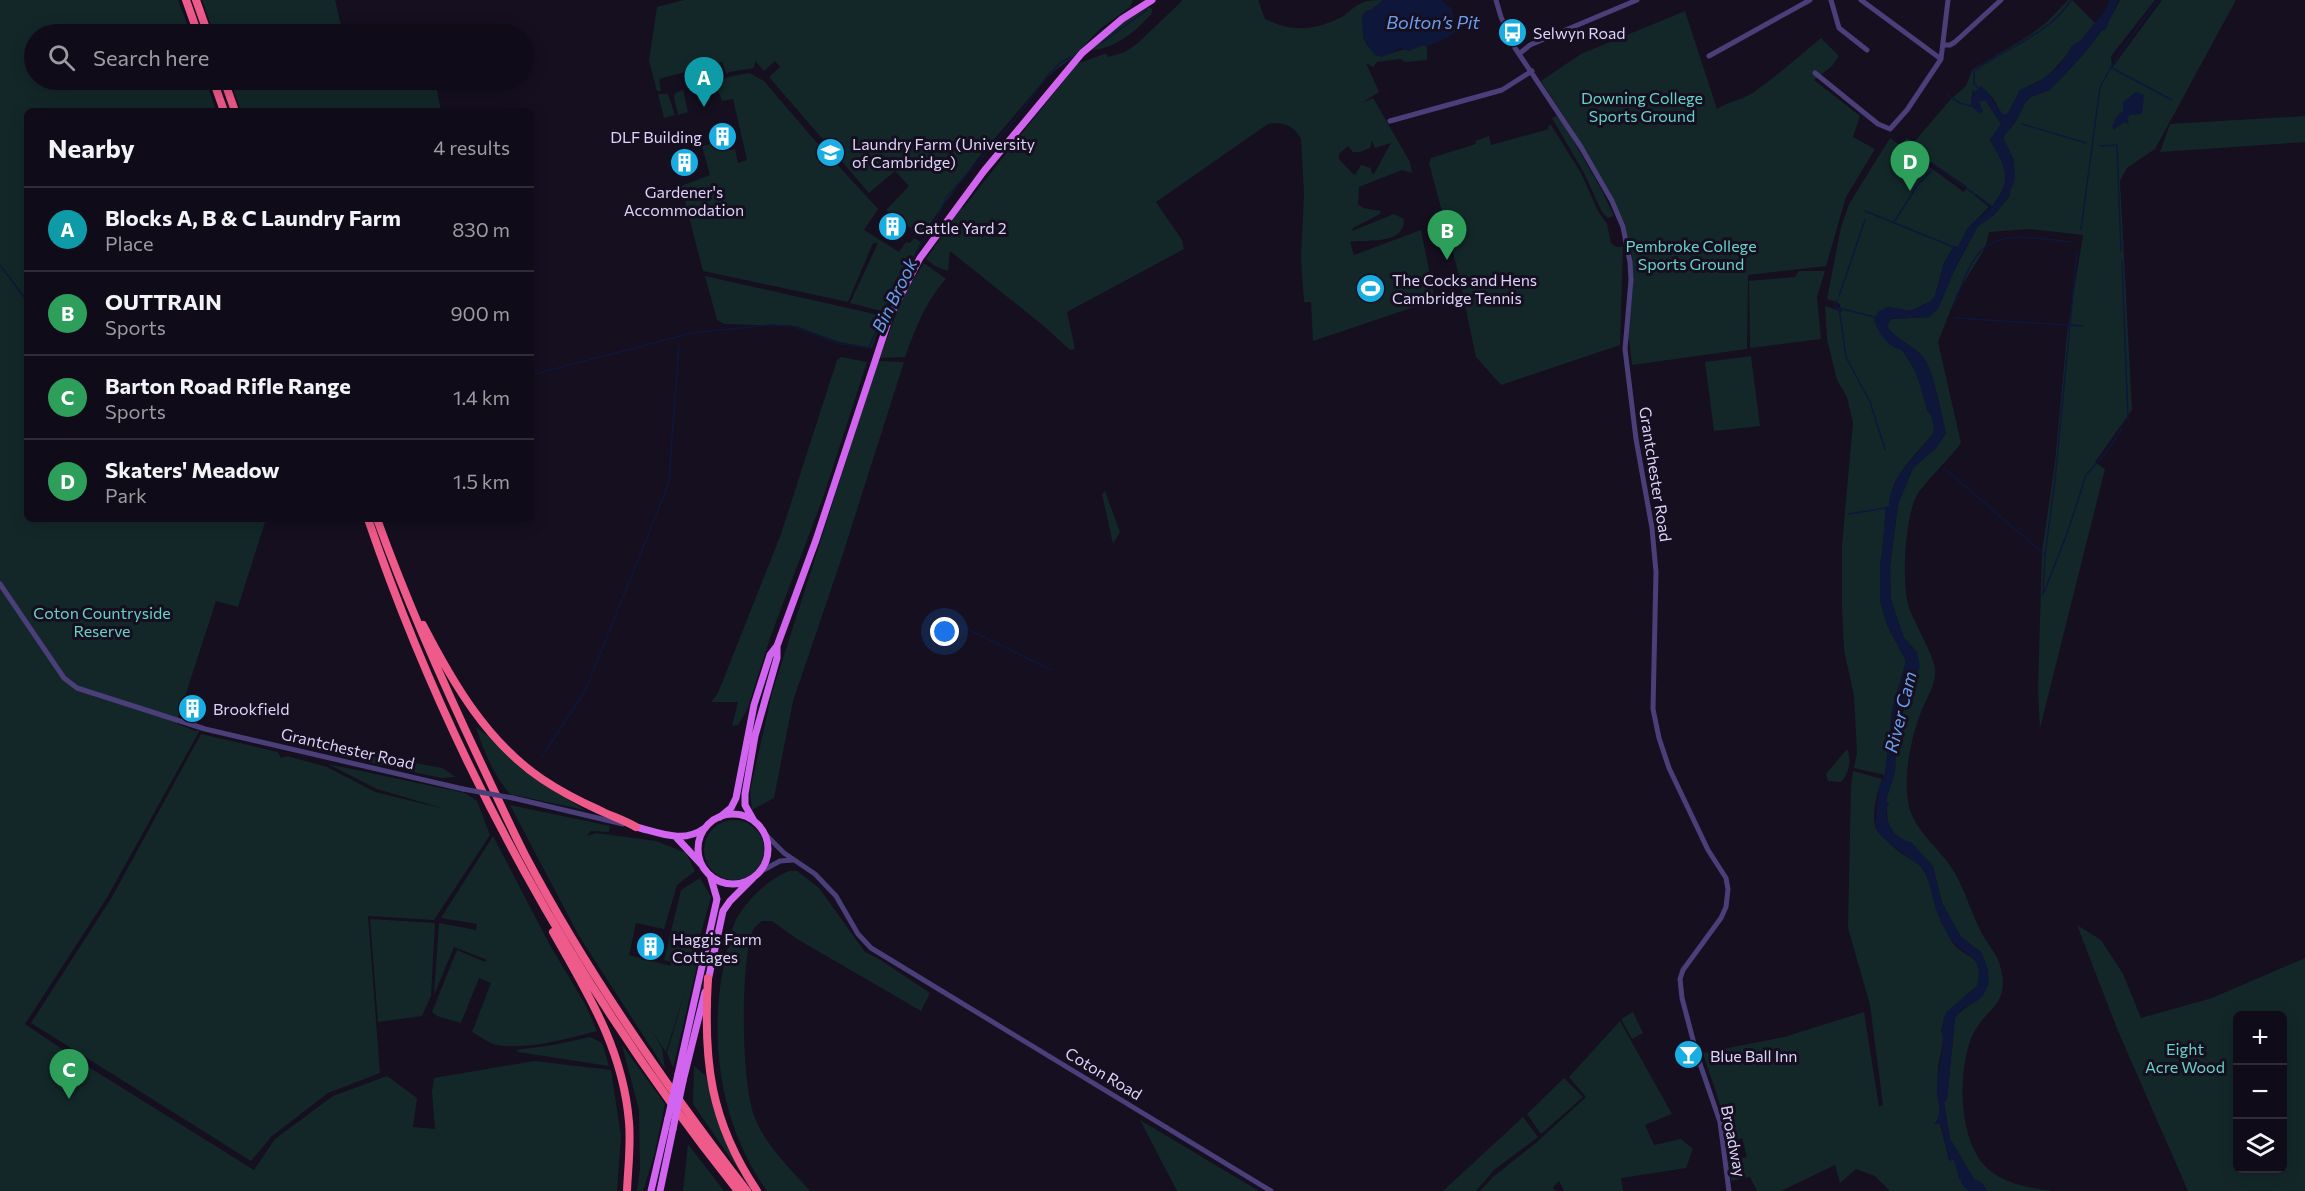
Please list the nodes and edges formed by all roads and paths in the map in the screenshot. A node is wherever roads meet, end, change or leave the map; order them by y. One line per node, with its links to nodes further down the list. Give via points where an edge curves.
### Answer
1 (186, 0): 11 (highway)
2 (196, 0): 12 (highway)
3 (1152, 0): 29 (main road, via 1122,19 1083,53 984,171 920,258 883,334)
4 (1496, 0): 15 (street, Grantchester Road)
5 (1637, 0): 15 (street, via 1530,45)
6 (1810, 0): 16 (street)
7 (1831, 0): 14 (street, via 1839,28)
8 (1861, 0): 17 (street)
9 (1948, 0): 13 (street)
10 (2001, 0): 13 (street, via 1955,42)
11 (194, 24)
12 (204, 24)
13 (1943, 45): 17 (street)
14 (1867, 50)
15 (1519, 54): 18 (street, Grantchester Road)
16 (1709, 56)
17 (1941, 59): 19 (street, via 1890,129 1878,124)
18 (1532, 71): 24 (street, via 1502,90); 41 (street, Grantchester Road, via 1612,201 1623,227 1630,262 1625,349 1656,572 1653,709 1669,768 1708,850 1726,878 1728,889 1721,918)
19 (1815, 73)
20 (217, 90): 22 (highway)
21 (228, 90): 23 (highway)
22 (223, 108)
23 (234, 108)
24 (1390, 121)
25 (369, 522): 40 (highway, via 449,722)
26 (377, 522): 27 (highway)
27 (389, 554): 33 (highway, via 453,683 493,735 541,778); 47 (highway, via 418,628 525,854 617,1011)
28 (0, 584): 33 (street, Grantchester Road, bridge, via 64,678 77,688 205,729)
29 (777, 646): 30 (main road, via 770,655 754,705 736,798); 31 (main road, via 745,794)
30 (720, 817): 31 (main road, via 738,815); 32 (main road)
31 (753, 821): 34 (main road)
32 (707, 826): 35 (main road, via 696,834); 37 (main road, via 699,843)
33 (636, 827): 35 (main road)
34 (765, 834): 36 (street, Coton Road); 39 (main road, via 768,853)
35 (676, 837): 37 (main road)
36 (794, 860): 39 (street, via 780,861); 49 (street, Coton Road, via 836,896 871,948)
37 (702, 865): 38 (main road)
38 (710, 874): 39 (main road, via 731,884); 44 (main road, bridge, via 717,898)
39 (757, 875): 42 (main road, via 723,911)
40 (535, 893): 43 (highway, via 616,1055 629,1124); 46 (highway, via 642,1062)
41 (1691, 959): 50 (street, Broadway, via 1680,979 1682,998 1720,1122)
42 (708, 978): 45 (main road, bridge); 48 (highway, via 706,1046 715,1100 731,1145)
43 (627, 1191)
44 (651, 1191)
45 (660, 1191)
46 (738, 1191)
47 (747, 1191)
48 (757, 1191)
49 (1272, 1191)
50 (1729, 1191)

